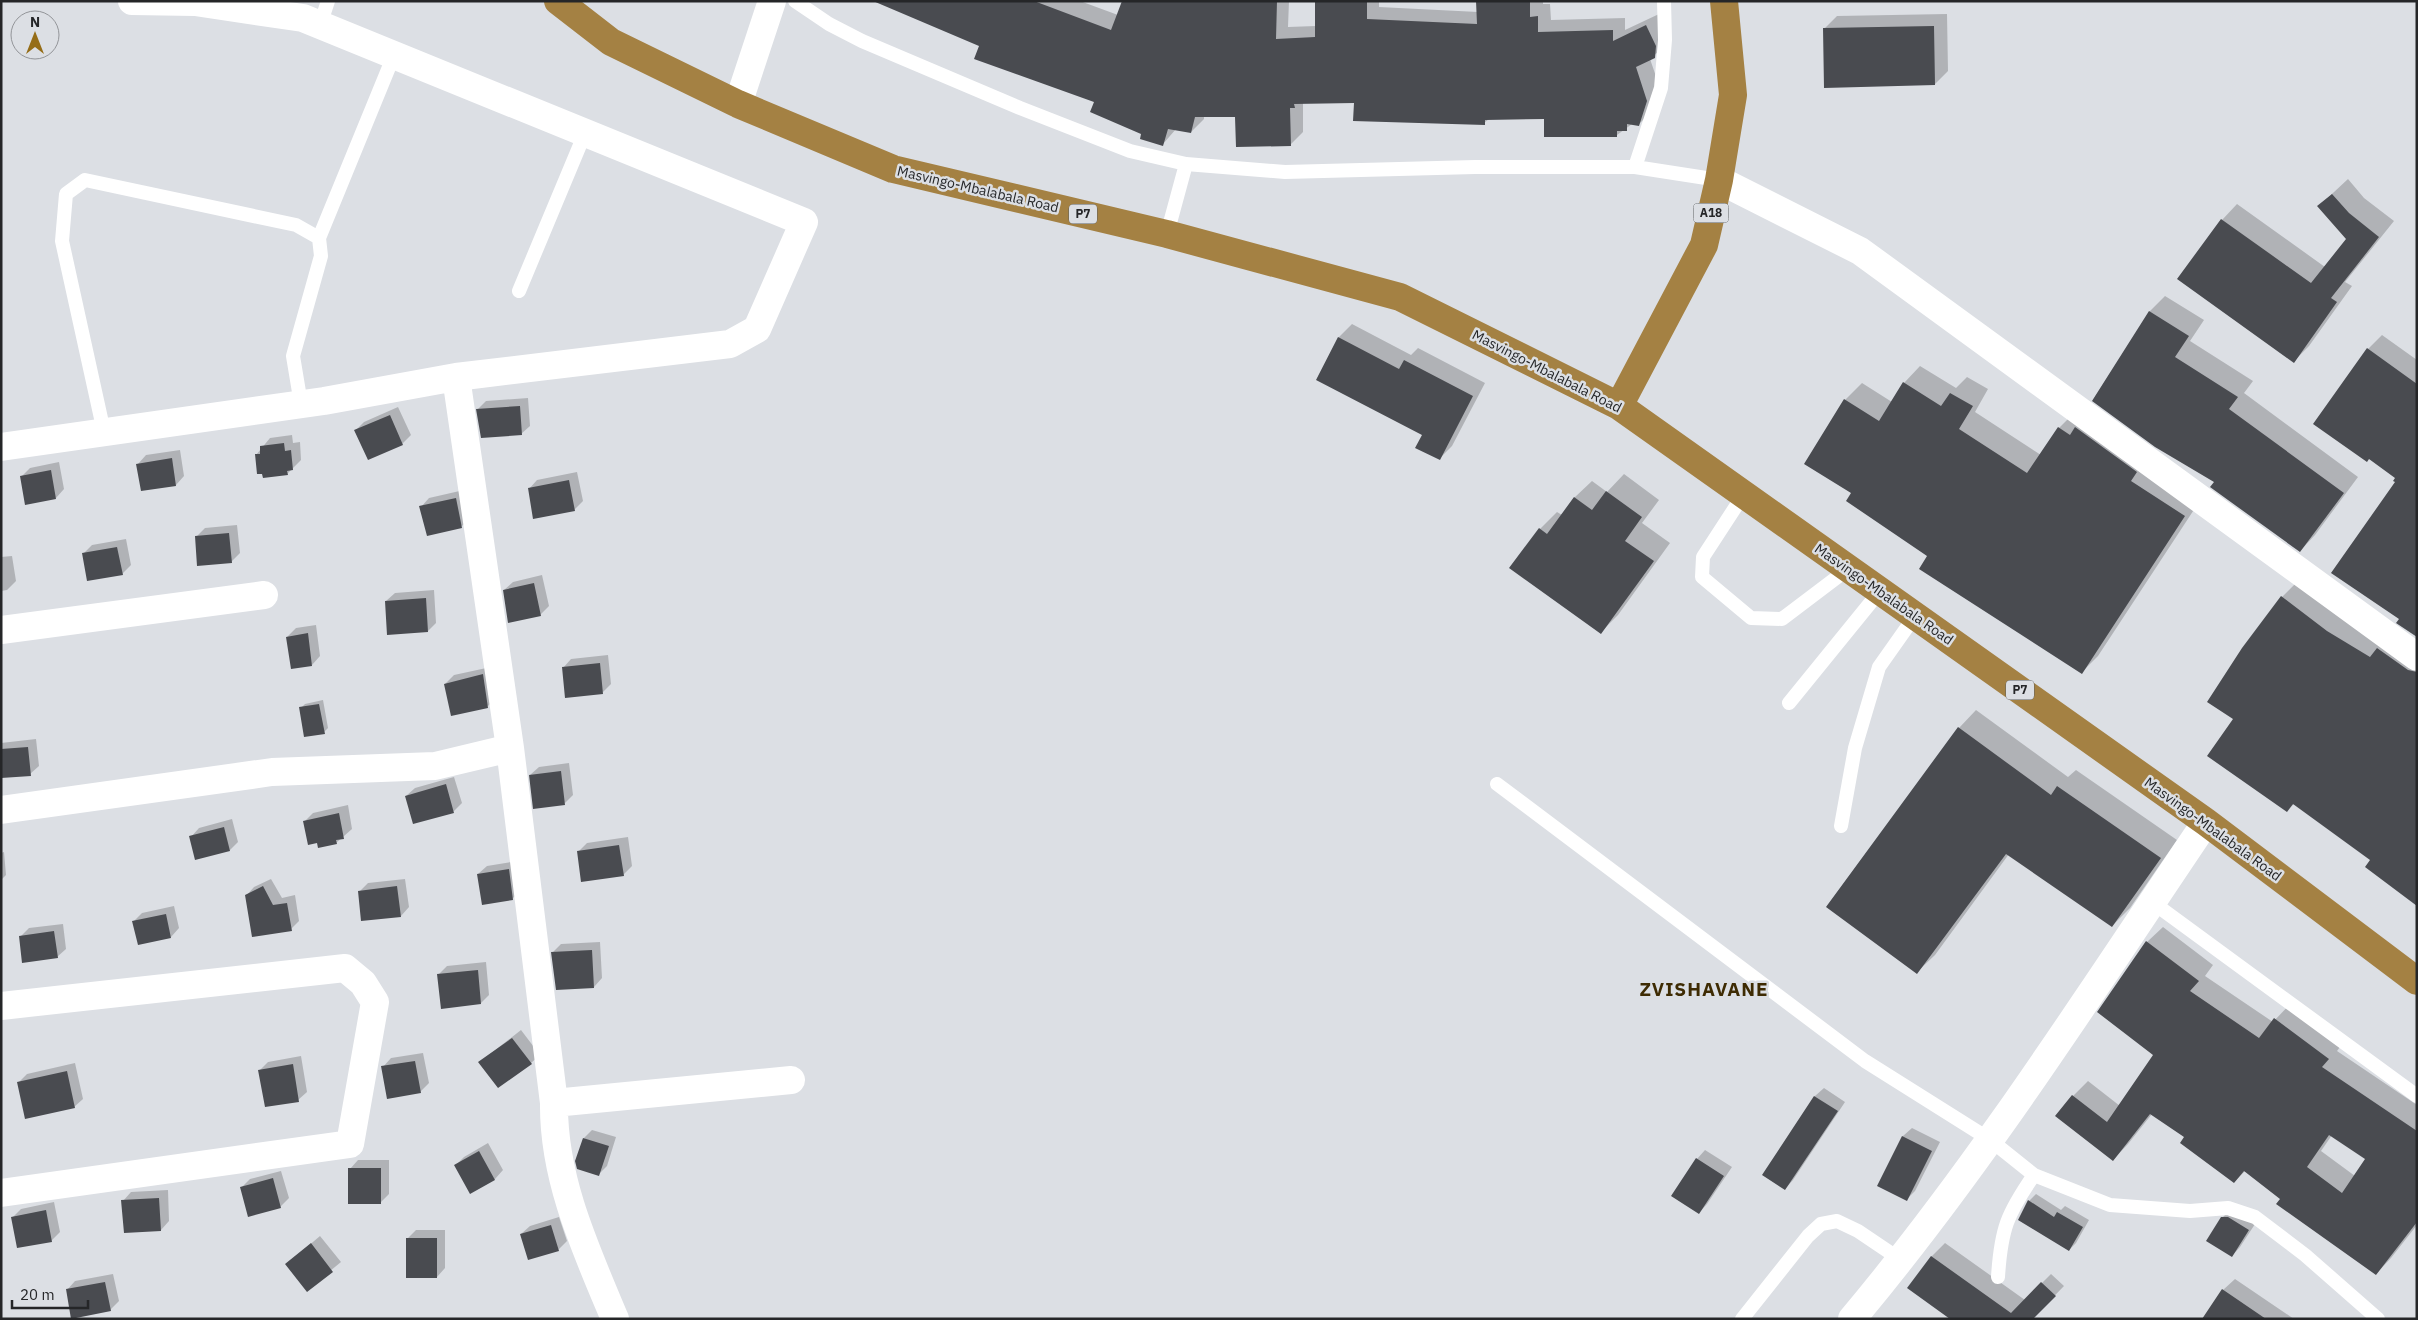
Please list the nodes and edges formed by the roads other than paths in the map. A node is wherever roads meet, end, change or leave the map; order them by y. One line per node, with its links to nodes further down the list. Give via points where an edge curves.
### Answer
1 (132, 1): 7 (street, via 195,2 303,18)
2 (558, 1): 9 (highway, Masvingo-Mbalabala Road / P7, via 611,42)
3 (772, 1): 9 (street)
4 (795, 1): 11 (lane, via 829,24 862,40 1020,108 1130,151)
5 (1664, 1): 12 (lane, via 1661,88)
6 (1724, 1): 13 (highway, A18, via 1733,95)
7 (324, 13): 8 (street)
8 (394, 55): 10 (street); 15 (lane)
9 (738, 104): 14 (highway, Masvingo-Mbalabala Road / P7, via 893,170)
10 (584, 132): 16 (lane); 17 (street, via 804,222 757,329 730,344)
11 (1186, 164): 12 (lane, via 1286,172); 14 (lane)
12 (1635, 167): 13 (lane)
13 (1719, 180): 19 (highway, A18, via 1704,245); 28 (street, via 1860,251)
14 (1167, 234): 19 (highway, Masvingo-Mbalabala Road / P7, via 1400,297)
15 (319, 238): 18 (lane, via 321,256 292,356); 20 (lane, via 296,225 84,180 66,194 62,241)
16 (519, 291)
17 (456, 377): 18 (street); 30 (street)
18 (301, 404): 20 (street)
19 (1619, 406): 22 (highway, Masvingo-Mbalabala Road / P7)
20 (104, 432): 21 (street)
21 (1, 446)
22 (1744, 494): 23 (highway, Masvingo-Mbalabala Road / P7); 23 (lane, via 1703,557 1702,577 1751,618 1782,619)
23 (1848, 568): 24 (highway, Masvingo-Mbalabala Road / P7)
24 (1880, 591): 26 (highway, Masvingo-Mbalabala Road / P7); 29 (lane)
25 (264, 595): 27 (street)
26 (1915, 616): 33 (highway, Masvingo-Mbalabala Road / P7); 34 (lane, via 1879,667 1855,748)
27 (1, 630)
28 (2417, 657)
29 (1789, 703)
30 (510, 748): 32 (street, via 435,766 272,772); 40 (street)
31 (1498, 784): 41 (lane, via 1865,1061)
32 (1, 810)
33 (2206, 822): 35 (street); 36 (highway, Masvingo-Mbalabala Road / P7)
34 (1841, 826)
35 (2152, 902): 39 (lane); 41 (street)
36 (2417, 981)
37 (1, 1006): 43 (street, via 345,968 363,983 375,1002 350,1144)
38 (791, 1080): 40 (street)
39 (2417, 1096)
40 (554, 1103): 46 (street, via 553,1132 575,1225)
41 (1989, 1139): 42 (lane); 44 (street)
42 (2034, 1175): 45 (lane, via 2008,1217 2000,1242); 49 (lane, via 2110,1205 2190,1211 2228,1208 2256,1218 2305,1255)
43 (1, 1193)
44 (1901, 1260): 47 (lane, via 1837,1221 1821,1224); 48 (street)
45 (1998, 1277)
46 (615, 1319)
47 (1742, 1319)
48 (1852, 1319)
49 (2378, 1319)

